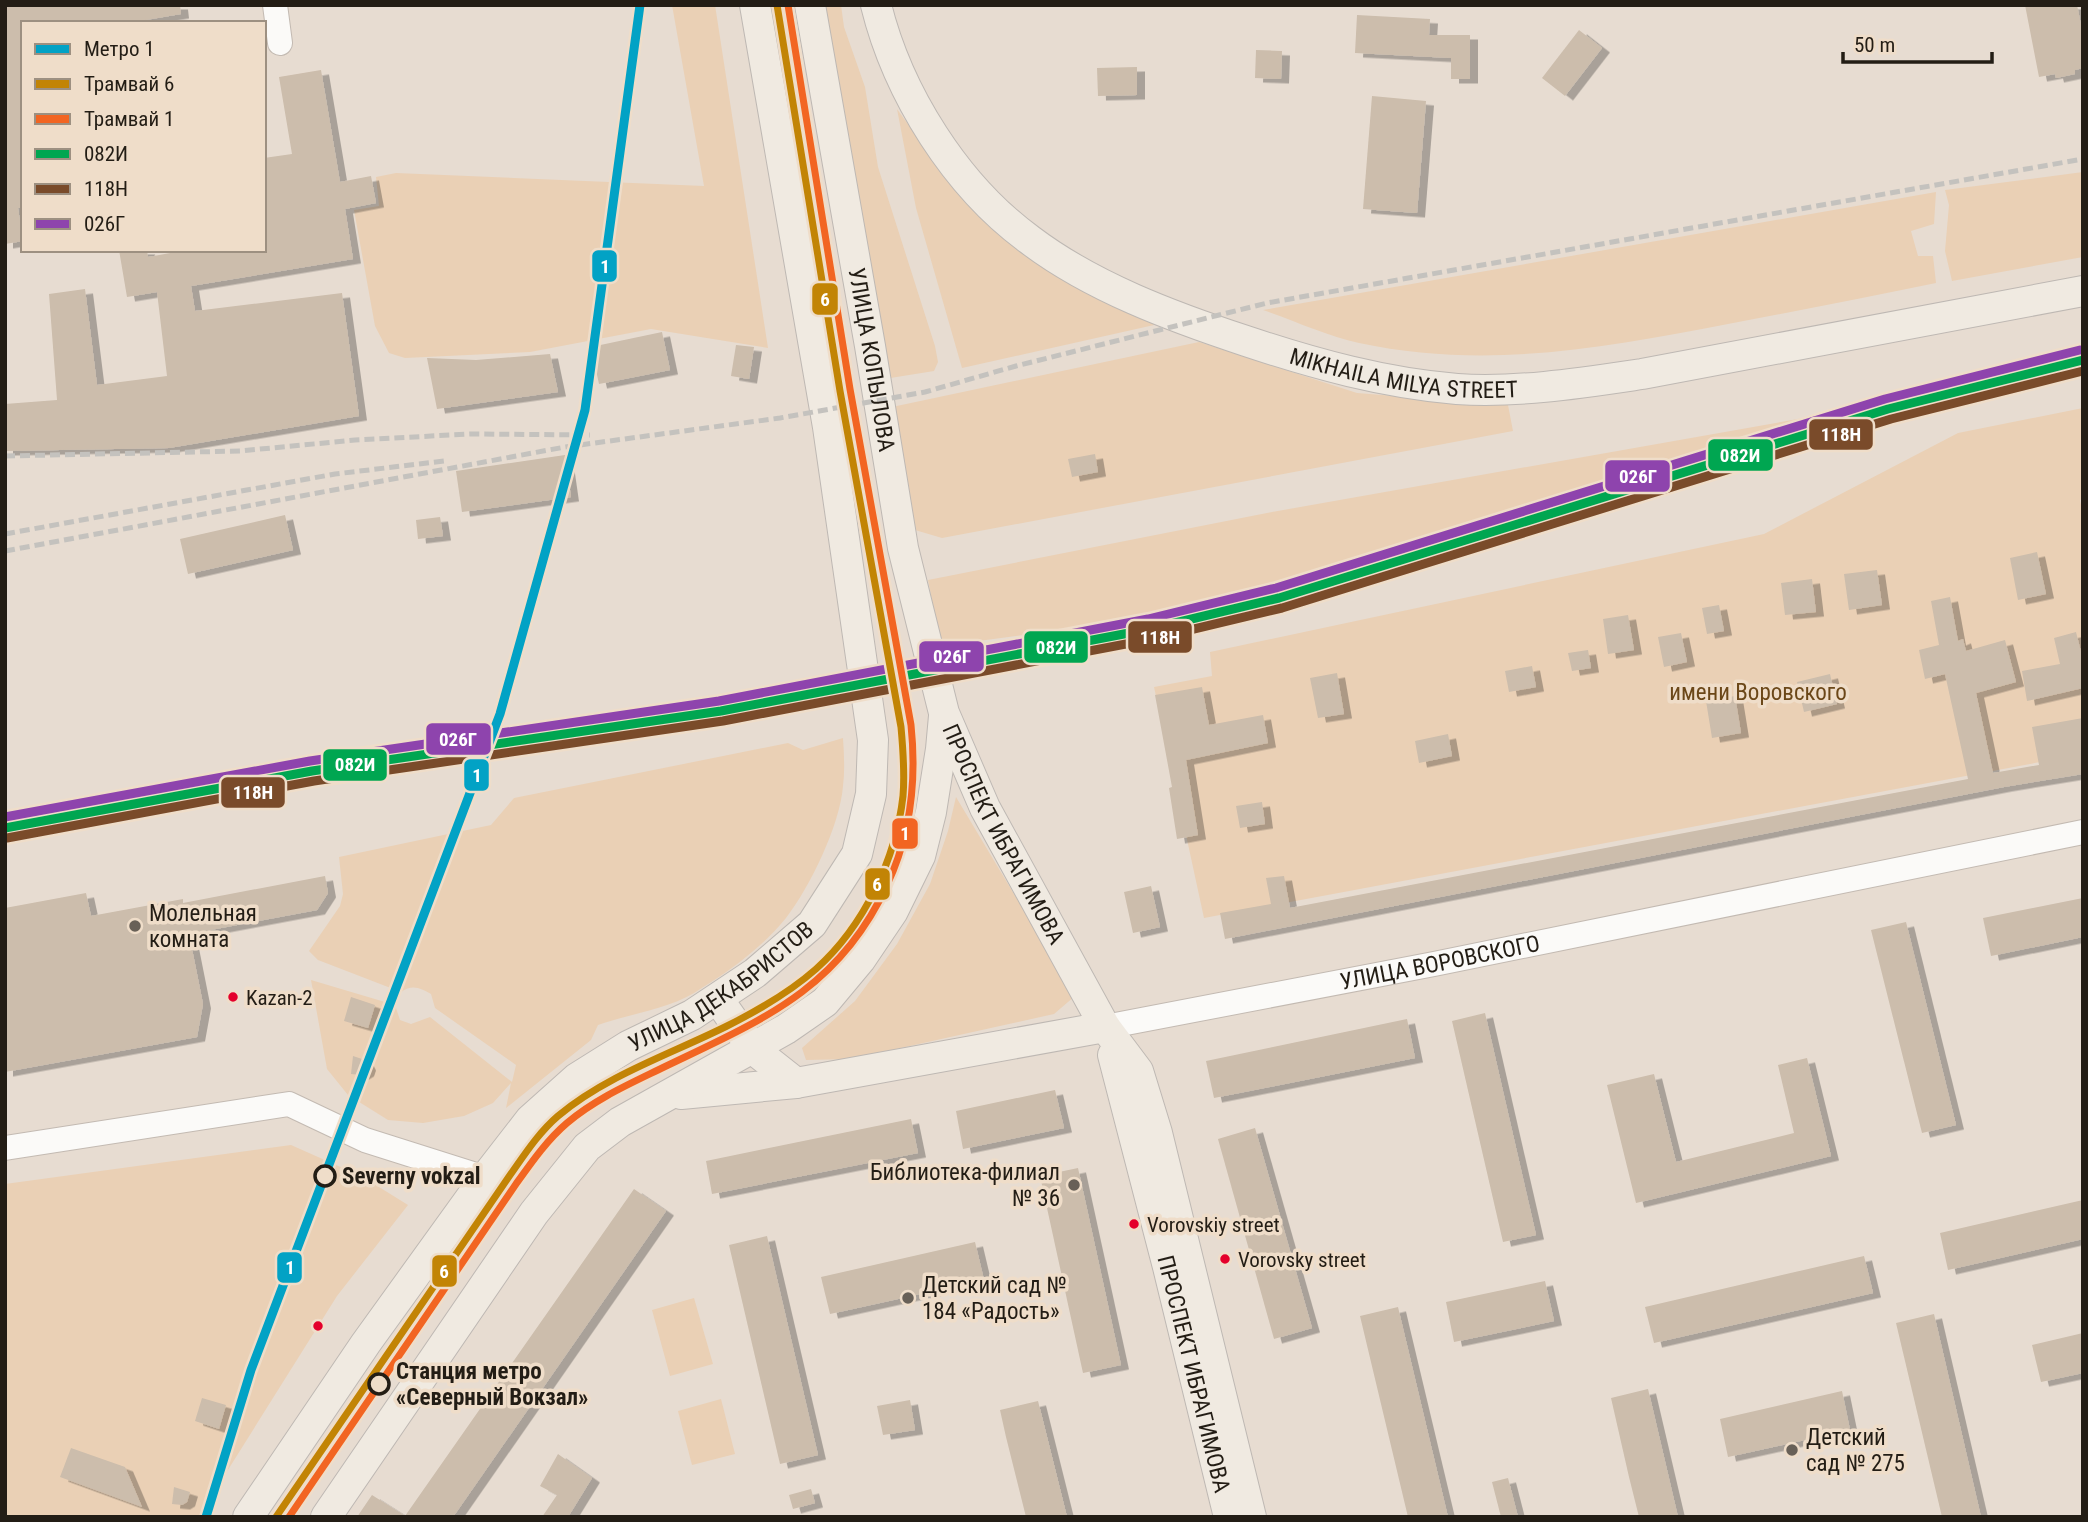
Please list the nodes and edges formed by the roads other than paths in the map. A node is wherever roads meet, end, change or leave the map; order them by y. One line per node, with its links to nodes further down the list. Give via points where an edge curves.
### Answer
1 (275, 5): 5 (street)
2 (755, 5): 9 (main road, УЛИЦА ДЕКАБРИСТОВ, via 813,332 873,740 871,794 857,854 812,924)
3 (810, 5): 7 (main road, УЛИЦА КОПЫЛОВА, via 903,548)
4 (876, 5): 6 (main road, MIKHAILA MILYA STREET, via 898,70 937,144 983,198 1030,240 1130,296 1311,363 1383,380 1459,389 1588,382)
5 (280, 43)
6 (2083, 290)
7 (944, 713): 10 (main road, ПРОСПЕКТ ИБРАГИМОВА, via 985,808); 11 (main road, via 920,856 893,911 825,1002)
8 (2083, 832): 10 (street, УЛИЦА ВОРОВСКОГО)
9 (719, 999): 11 (main road); 15 (main road, УЛИЦА ДЕКАБРИСТОВ, via 577,1077 530,1120)
10 (1105, 1027): 12 (main road, УЛИЦА ВОРОВСКОГО); 18 (main road, ПРОСПЕКТ ИБРАГИМОВА); 19 (main road, ПРОСПЕКТ ИБРАГИМОВА, via 1138,1071 1157,1133)
11 (753, 1049): 12 (main road); 13 (main road)
12 (796, 1083): 13 (main road, УЛИЦА ВОРОВСКОГО)
13 (673, 1094): 17 (main road, via 620,1122 587,1147 526,1224)
14 (5, 1148): 15 (street, via 289,1104 365,1140)
15 (485, 1178): 16 (main road, УЛИЦА ДЕКАБРИСТОВ)
16 (248, 1517)
17 (326, 1517)
18 (1229, 1517)
19 (1251, 1517)

